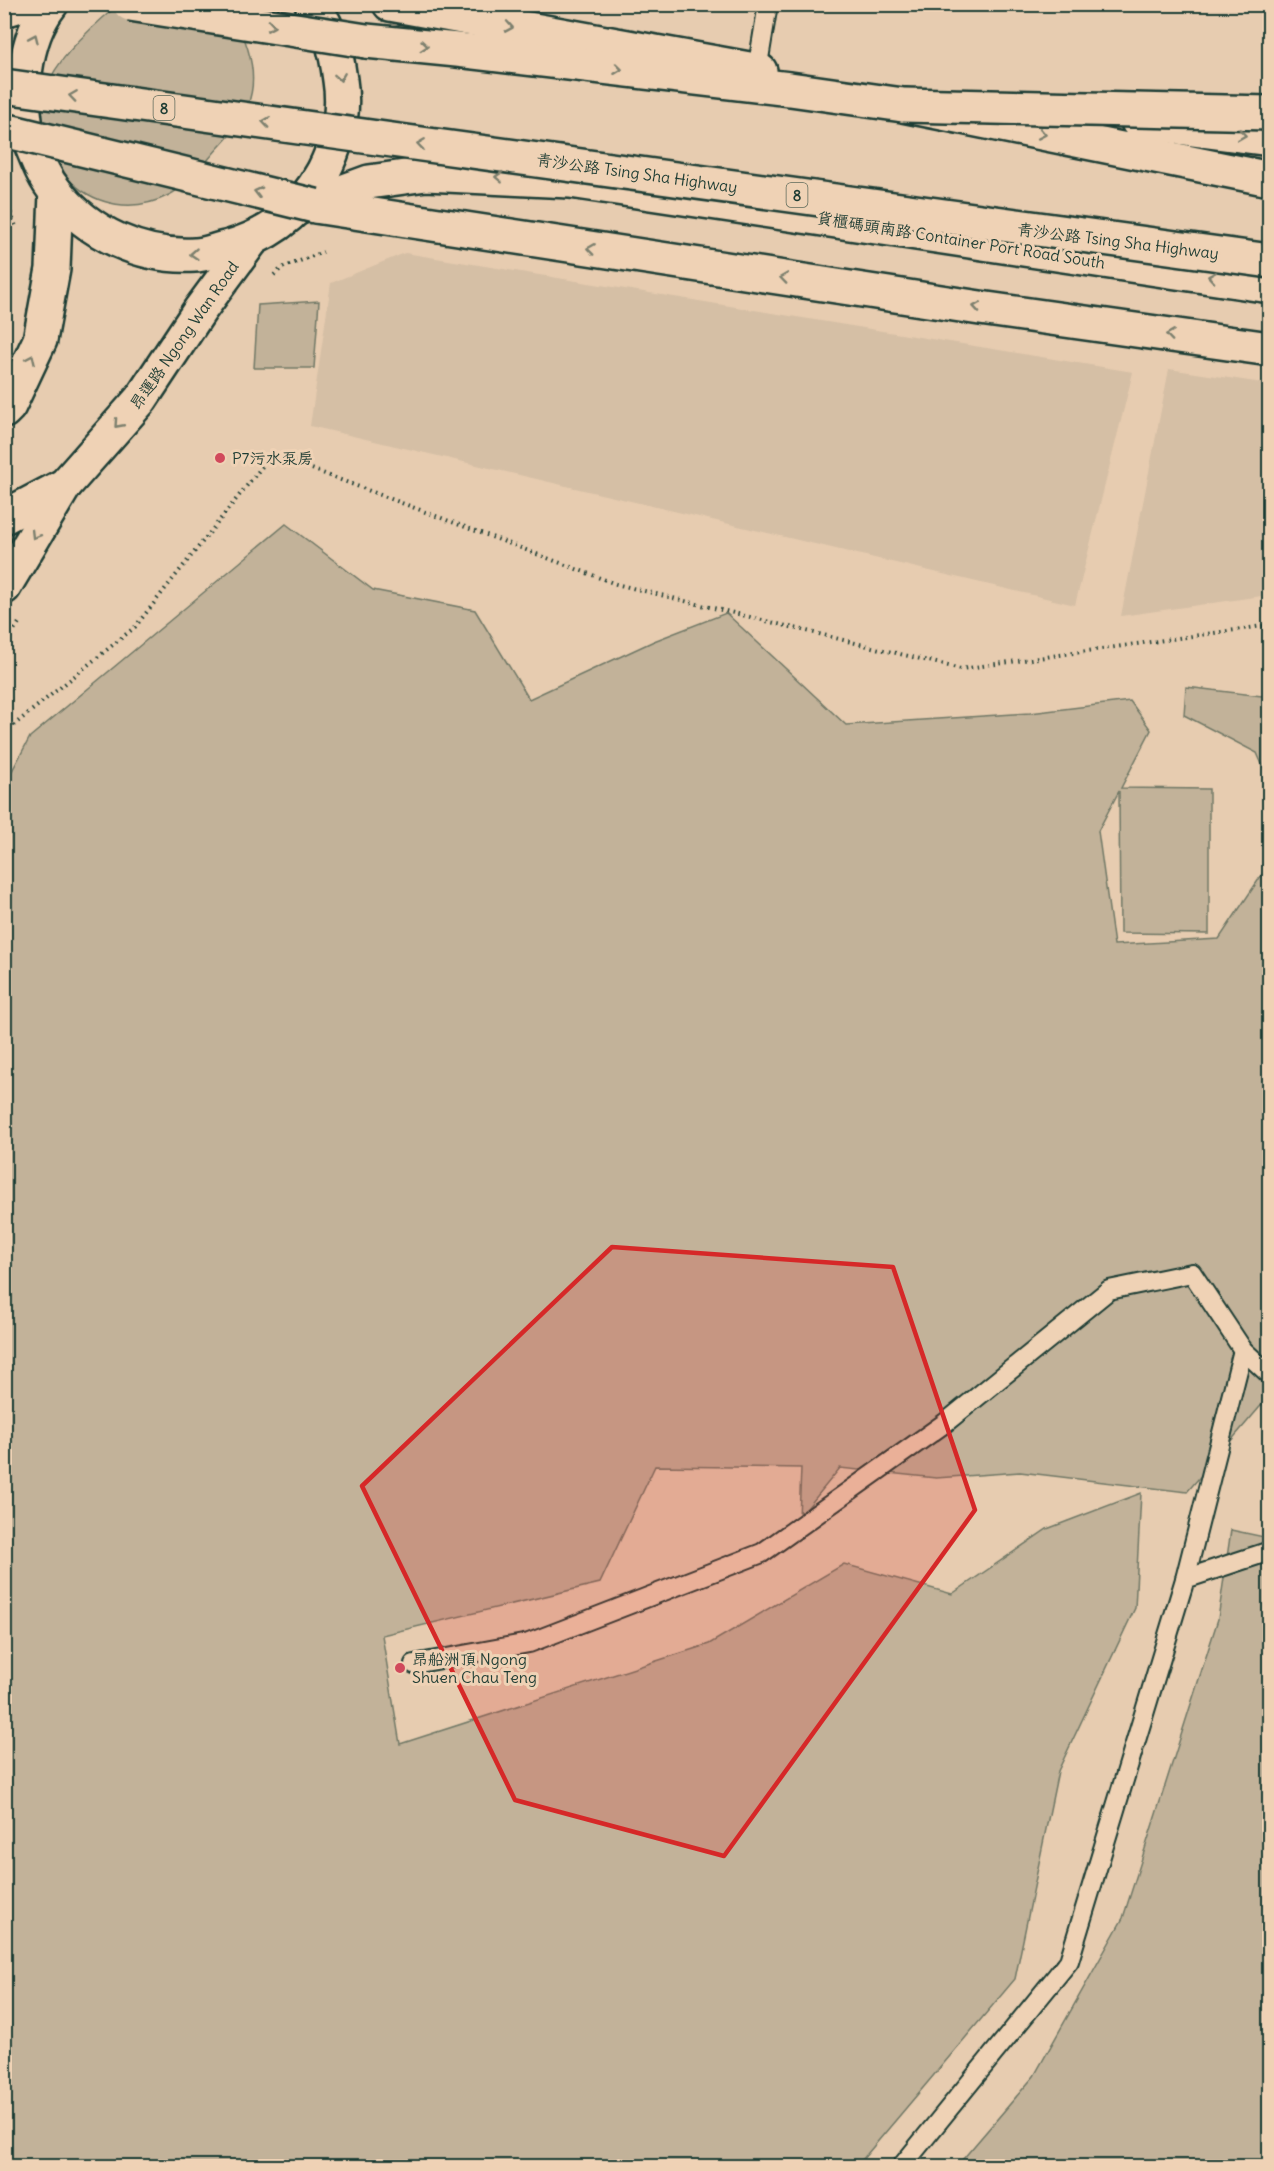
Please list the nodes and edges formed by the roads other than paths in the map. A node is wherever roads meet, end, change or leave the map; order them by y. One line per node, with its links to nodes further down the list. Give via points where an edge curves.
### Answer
1 (23, 4): 7 (main road)
2 (51, 4): 16 (main road, one-way to 2, via 28,135 23,84 30,47)
3 (130, 4): 10 (main road, one-way to 10, bridge, via 366,41)
4 (312, 4): 17 (main road, one-way to 17, via 335,48 342,94 340,127 331,158)
5 (390, 4): 8 (main road, one-way to 8)
6 (768, 4): 8 (lane)
7 (4, 10)
8 (757, 71): 13 (main road, one-way to 13)
9 (4, 86): 19 (main road, 青沙公路 Tsing Sha Highway / 8, one-way to 9, bridge)
10 (903, 105): 11 (main road, bridge); 15 (main road, one-way to 15, bridge)
11 (1269, 113)
12 (4, 130): 21 (main road, one-way to 12, bridge, via 315,206)
13 (1269, 139)
14 (4, 142): 16 (main road)
15 (1269, 179)
16 (49, 181): 18 (main road, one-way to 16, via 198,255 165,255 133,248 88,224); 22 (main road, one-way to 16, via 40,340 53,270)
17 (298, 208): 18 (main road); 20 (main road, 貨櫃碼頭南路 Container Port Road South, one-way to 17, via 570,181 426,174 369,182)
18 (251, 241): 23 (main road, 昂運路 Ngong Wan Road, one-way to 23, via 141,399)
19 (1269, 261)
20 (1269, 286)
21 (1269, 349)
22 (4, 411)
23 (65, 485): 24 (main road, 昂運路 Ngong Wan Road); 25 (main road, one-way to 25)
24 (4, 517)
25 (4, 587)
26 (1243, 1350): 27 (lane); 29 (lane); 30 (lane, via 1192,1273 1109,1290 945,1423 762,1553 529,1643)
27 (1269, 1376)
28 (1269, 1551): 29 (lane)
29 (1185, 1579): 31 (lane, via 1069,1961)
30 (414, 1664)
31 (902, 2166)

